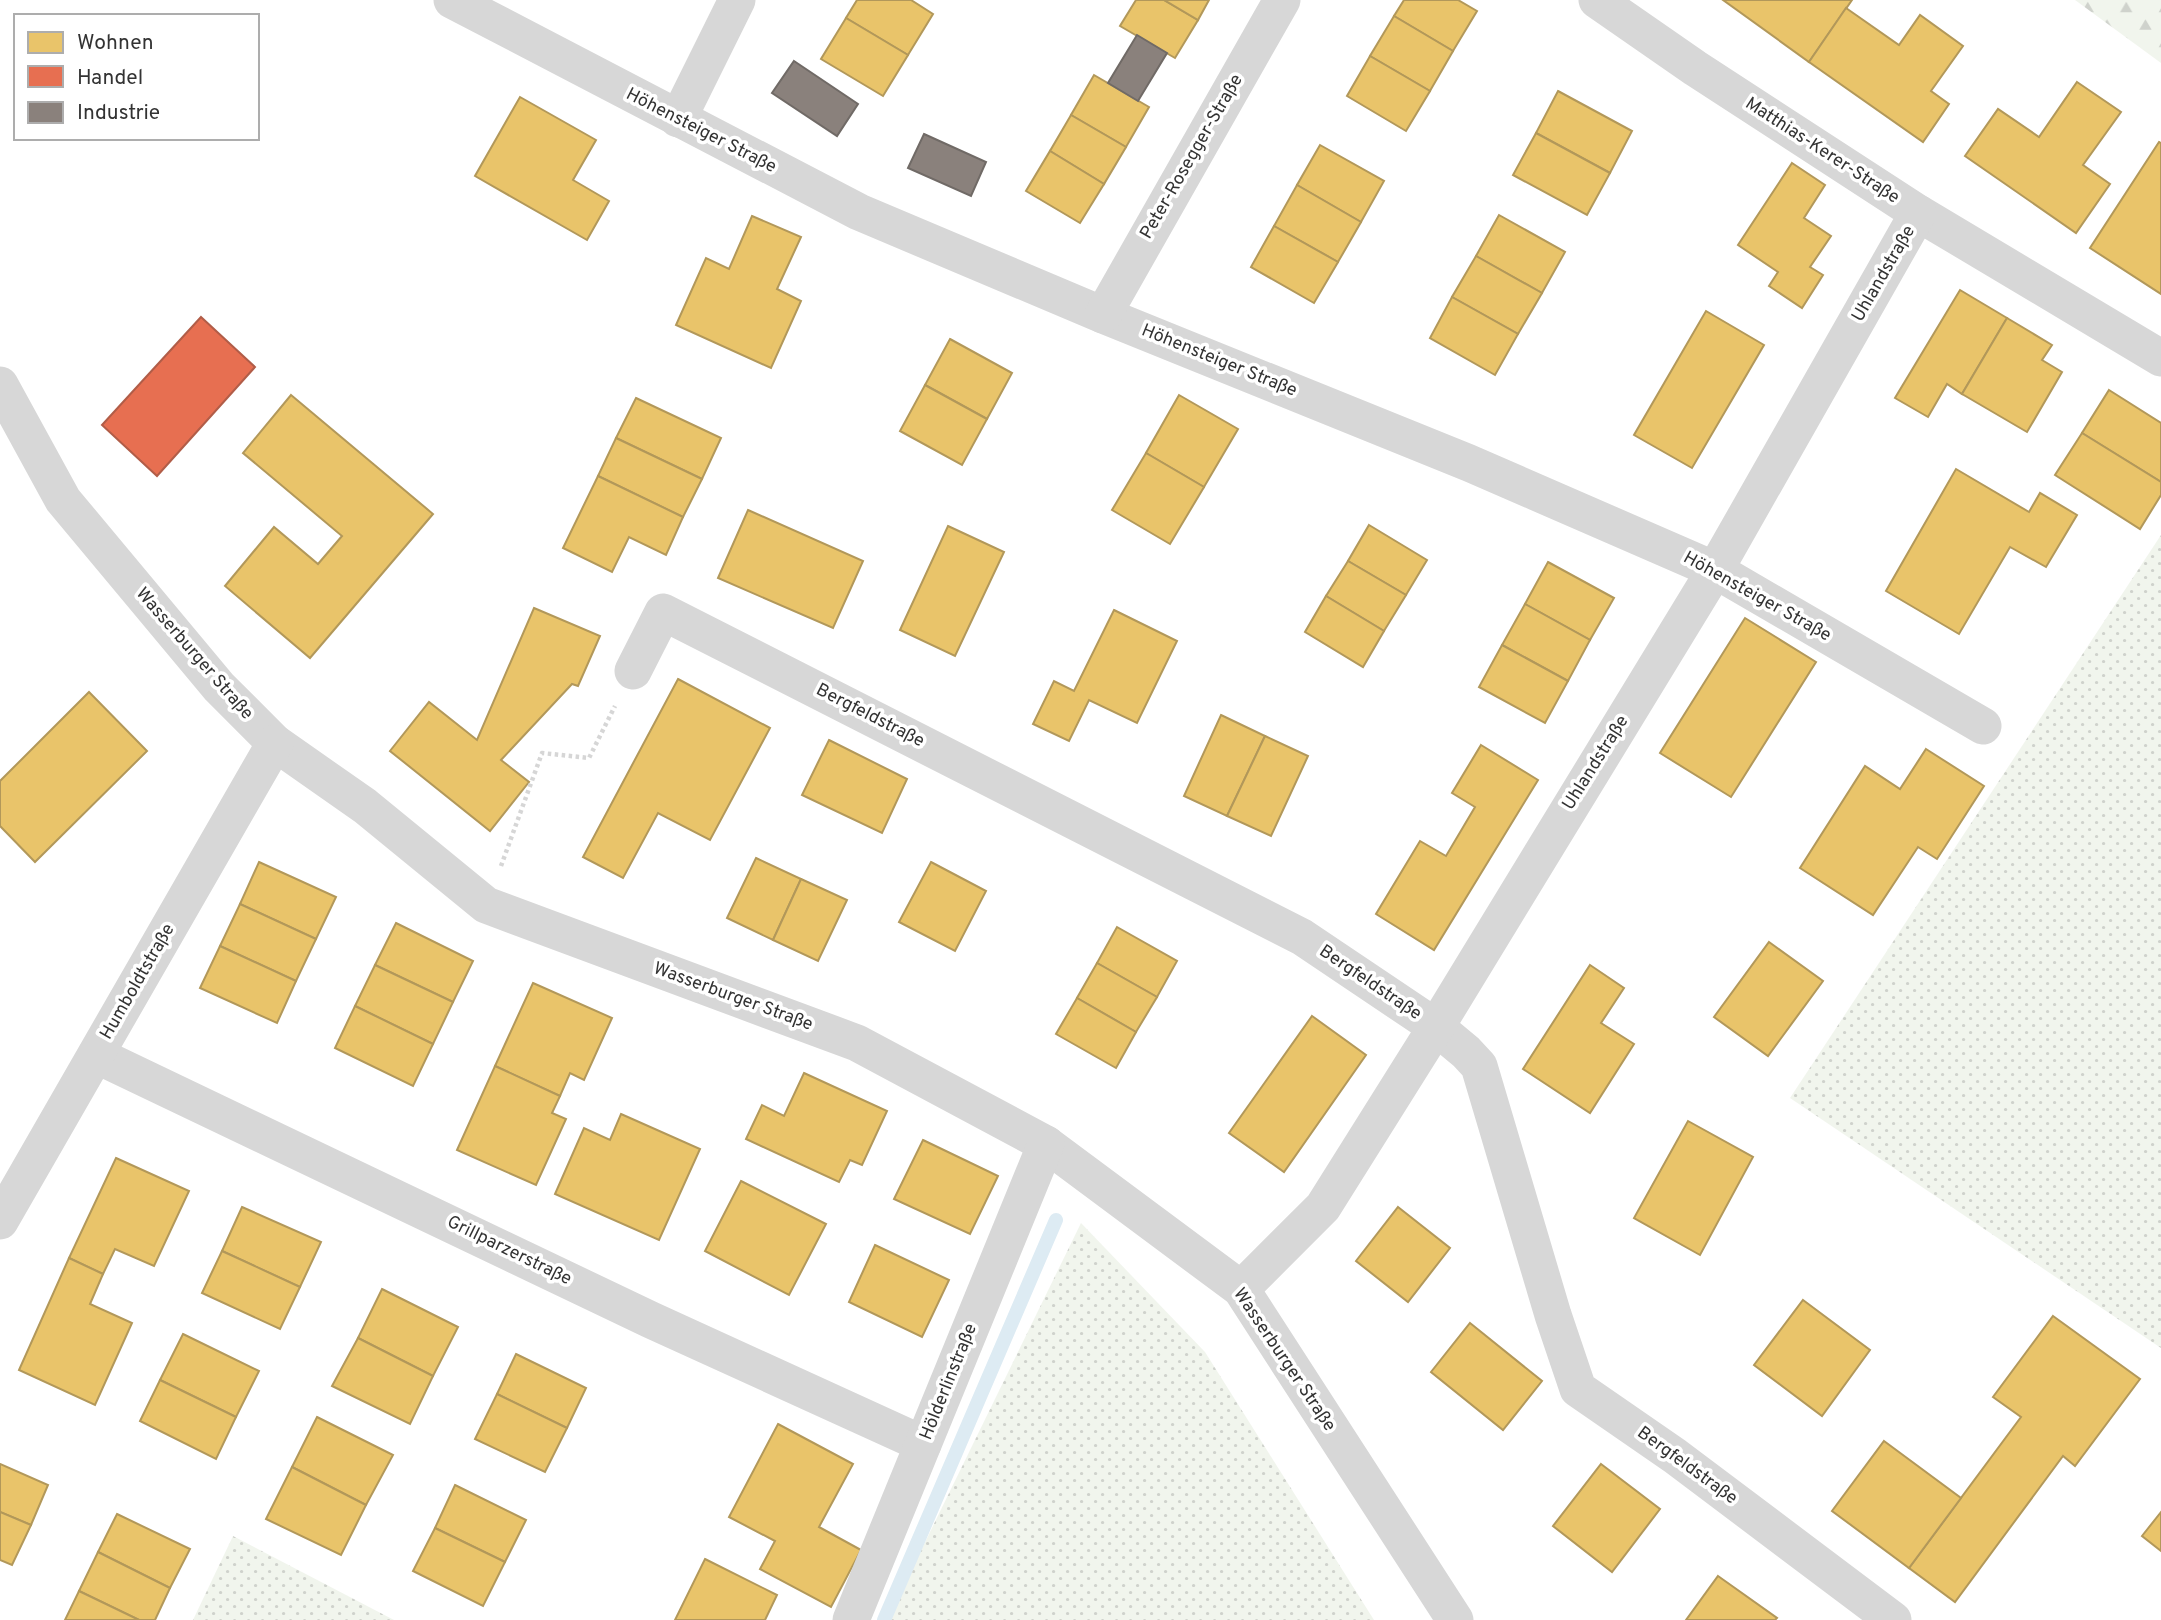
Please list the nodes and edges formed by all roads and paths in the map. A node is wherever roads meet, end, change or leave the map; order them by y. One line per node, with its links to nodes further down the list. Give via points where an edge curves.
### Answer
1 (452, 0): 5 (street, Höhensteiger Straße)
2 (737, 0): 5 (street)
3 (1282, 0): 7 (street, Peter-Rosegger-Straße)
4 (1597, 0): 6 (street, Matthias-Kerer-Straße)
5 (678, 120): 7 (street, Höhensteiger Straße, via 859,212)
6 (1918, 213): 8 (street, Matthias-Kerer-Straße); 10 (street, Uhlandstraße)
7 (1103, 315): 10 (street, Höhensteiger Straße, via 1469,463)
8 (2161, 358)
9 (0, 385): 13 (street, Wasserburger Straße, via 63,500 219,687)
10 (1715, 570): 12 (street, Höhensteiger Straße); 15 (street, Uhlandstraße)
11 (633, 671): 14 (path, via 589,758 542,753); 15 (street, Bergfeldstraße, via 663,611 1302,937)
12 (1983, 726)
13 (275, 743): 14 (street, Wasserburger Straße, via 365,806); 16 (street, Humboldtstraße)
14 (486, 905): 17 (street, Wasserburger Straße, via 857,1043)
15 (1436, 1027): 19 (street, Uhlandstraße, via 1322,1207); 23 (street, Bergfeldstraße, via 1479,1066 1578,1389)
16 (96, 1055): 18 (street, Humboldtstraße); 20 (street, Grillparzerstraße, via 651,1320)
17 (1046, 1144): 19 (street, Wasserburger Straße); 20 (street, Hölderlinstraße)
18 (0, 1221)
19 (1241, 1290): 22 (street, Wasserburger Straße)
20 (923, 1444): 21 (street, Hölderlinstraße)
21 (851, 1620)
22 (1455, 1620)
23 (1893, 1620)

